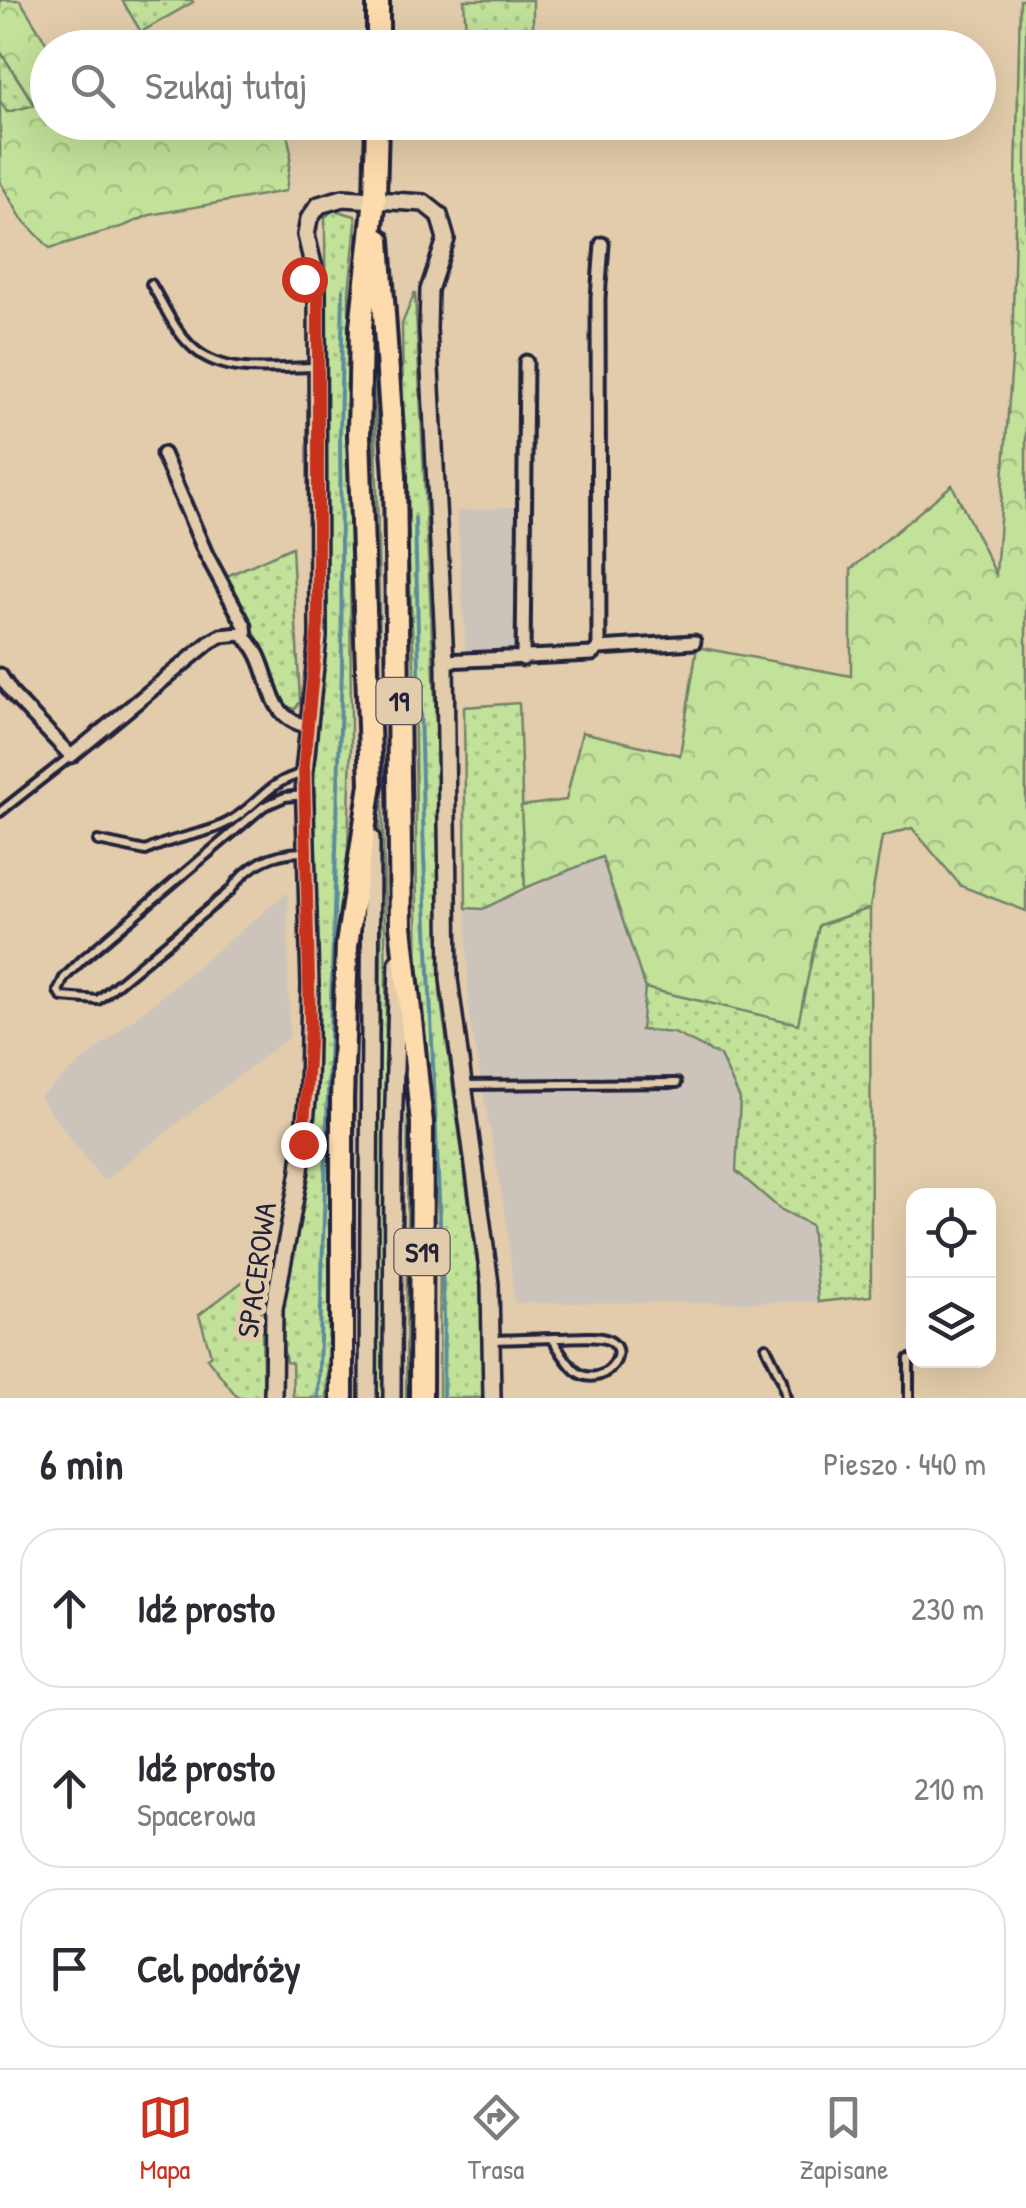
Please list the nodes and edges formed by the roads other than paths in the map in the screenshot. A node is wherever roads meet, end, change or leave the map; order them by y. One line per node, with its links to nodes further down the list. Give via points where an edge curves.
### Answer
1 (378, 0): 2 (highway)
2 (378, 30)
3 (377, 140): 4 (highway, 19)
4 (375, 198): 8 (street, SPACEROWA, via 330,200 312,214 306,240); 14 (street, SPACEROWA, via 424,203 439,215 446,234 428,299); 19 (highway, 19, via 361,326 359,435); 24 (highway, 19, via 395,475)
5 (602, 244): 12 (street)
6 (151, 284): 8 (lane, via 186,342 204,357 226,368)
7 (526, 362): 13 (street)
8 (317, 368): 16 (street, SPACEROWA, via 318,637)
9 (163, 454): 10 (street)
10 (246, 637): 16 (street, via 280,712); 17 (street, via 210,642)
11 (694, 642): 12 (street)
12 (599, 648): 13 (street)
13 (524, 659): 14 (street)
14 (445, 661): 26 (street, via 449,979)
15 (0, 676): 17 (street)
16 (307, 726): 18 (street, SPACEROWA)
17 (71, 756): 21 (lane)
18 (304, 773): 20 (street, SPACEROWA); 22 (lane, via 281,779 232,820 146,851)
19 (370, 784): 32 (highway, via 347,945); 33 (street)
20 (304, 794): 23 (street, SPACEROWA); 23 (lane, via 264,806 83,959 64,978 62,997 98,1000 230,891 240,874 273,855)
21 (0, 812)
22 (98, 841)
23 (306, 852): 31 (street, SPACEROWA, via 306,1119 274,1308)
24 (401, 926): 34 (street); 35 (highway, S19, via 421,1105)
25 (676, 1082): 26 (lane)
26 (462, 1086): 28 (street)
27 (552, 1338): 27 (lane, via 587,1377 613,1367 618,1353 605,1339); 28 (lane)
28 (493, 1340): 36 (street)
29 (766, 1347): 37 (lane)
30 (909, 1368): 38 (lane)
31 (272, 1398)
32 (342, 1398)
33 (368, 1398)
34 (392, 1398)
35 (421, 1398)
36 (492, 1398)
37 (786, 1398)
38 (909, 1398)

